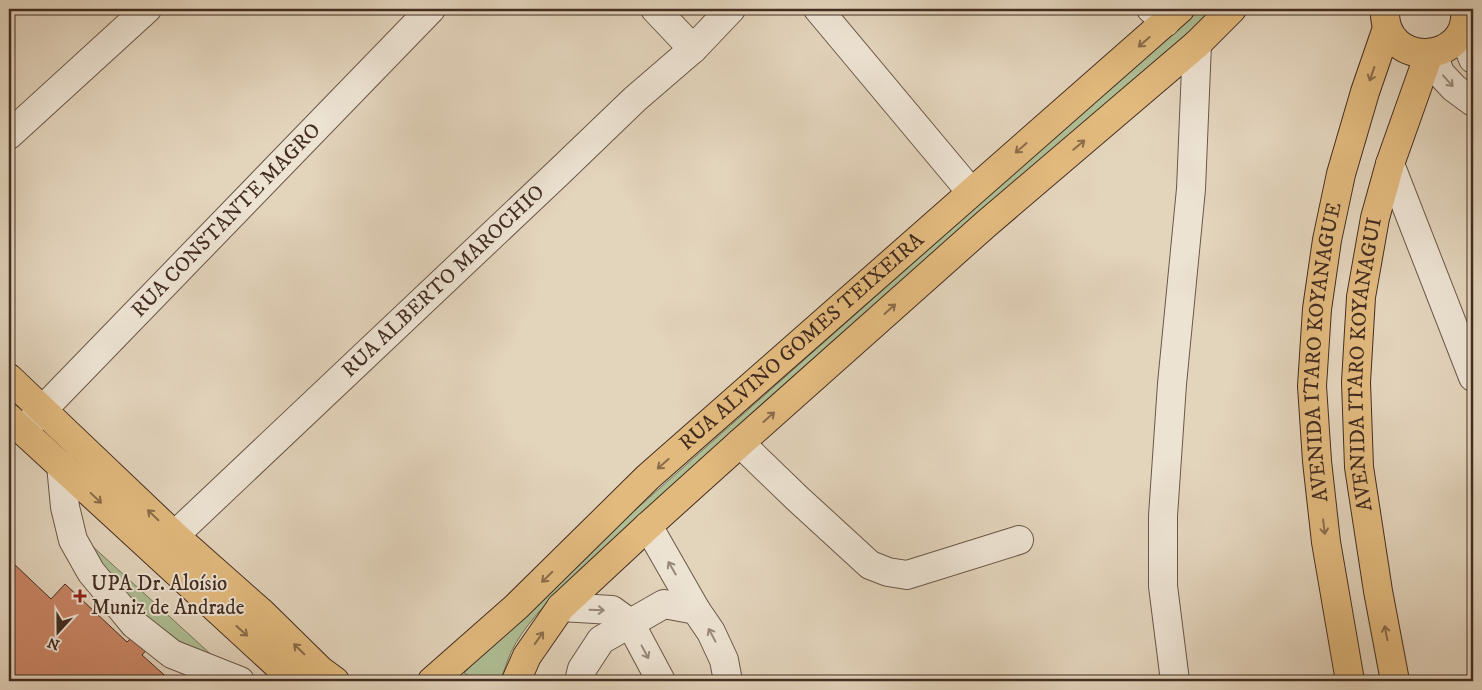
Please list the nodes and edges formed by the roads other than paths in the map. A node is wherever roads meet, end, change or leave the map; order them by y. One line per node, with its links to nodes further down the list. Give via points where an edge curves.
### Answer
1 (147, 9): 15 (street)
2 (431, 9): 20 (street, RUA CONSTANTE MAGRO)
3 (655, 9): 11 (street)
4 (731, 9): 11 (street, RUA ALBERTO MAROCHIO)
5 (818, 9): 17 (street)
6 (1232, 9): 10 (main road, RUA ALVINO GOMES TEIXEIRA)
7 (1166, 13): 17 (main road, RUA ALVINO GOMES TEIXEIRA, one-way to 17)
8 (1465, 16): 12 (main road, via 1458,37 1447,48); 13 (street, via 1467,44)
9 (1386, 18): 12 (main road, via 1392,37 1400,45 1418,53); 41 (main road, AVENIDA ITARO KOYANAGUE, one-way to 41, via 1344,165 1327,240 1317,310 1312,386 1316,461 1326,542)
10 (1197, 44): 22 (main road, RUA ALVINO GOMES TEIXEIRA, one-way to 10, via 986,224); 40 (street, via 1191,189 1172,384 1164,516 1163,586)
11 (693, 49): 26 (street, RUA ALBERTO MAROCHIO, via 635,98)
12 (1431, 53): 14 (street, one-way to 14, via 1440,73); 16 (main road, AVENIDA ITARO KOYANAGUI)
13 (1473, 59)
14 (1473, 102)
15 (9, 135)
16 (1390, 164): 19 (street); 42 (main road, AVENIDA ITARO KOYANAGUI, one-way to 16, via 1359,467 1356,382 1361,297 1375,218)
17 (971, 192): 36 (main road, RUA ALVINO GOMES TEIXEIRA, one-way to 36, via 648,477 516,608)
18 (9, 378): 20 (main road)
19 (1473, 378)
20 (43, 409): 21 (street, RUA CONSTANTE MAGRO); 26 (main road, one-way to 20)
21 (16, 424): 23 (main road)
22 (740, 443): 24 (main road, RUA ALVINO GOMES TEIXEIRA); 25 (street, via 870,565 888,572 907,575)
23 (61, 465): 26 (main road, one-way to 26); 32 (street, via 64,507 73,540 91,572 134,624 172,654)
24 (648, 526): 27 (main road, RUA ALVINO GOMES TEIXEIRA); 28 (street, one-way to 24)
25 (1019, 540)
26 (166, 545): 30 (main road, one-way to 30); 35 (main road, one-way to 26, via 262,612)
27 (561, 607): 29 (street, one-way to 29, via 612,610); 37 (main road, RUA ALVINO GOMES TEIXEIRA, one-way to 27, via 527,656)
28 (696, 610): 29 (street, via 664,604); 39 (street, one-way to 28, via 724,660)
29 (630, 622): 31 (street, via 601,640); 38 (street, one-way to 38)
30 (274, 662): 33 (street); 34 (main road)
31 (583, 677)
32 (240, 681)
33 (247, 681)
34 (295, 681)
35 (335, 681)
36 (432, 681)
37 (516, 681)
38 (661, 681)
39 (728, 681)
40 (1175, 681)
41 (1350, 681)
42 (1395, 681)

